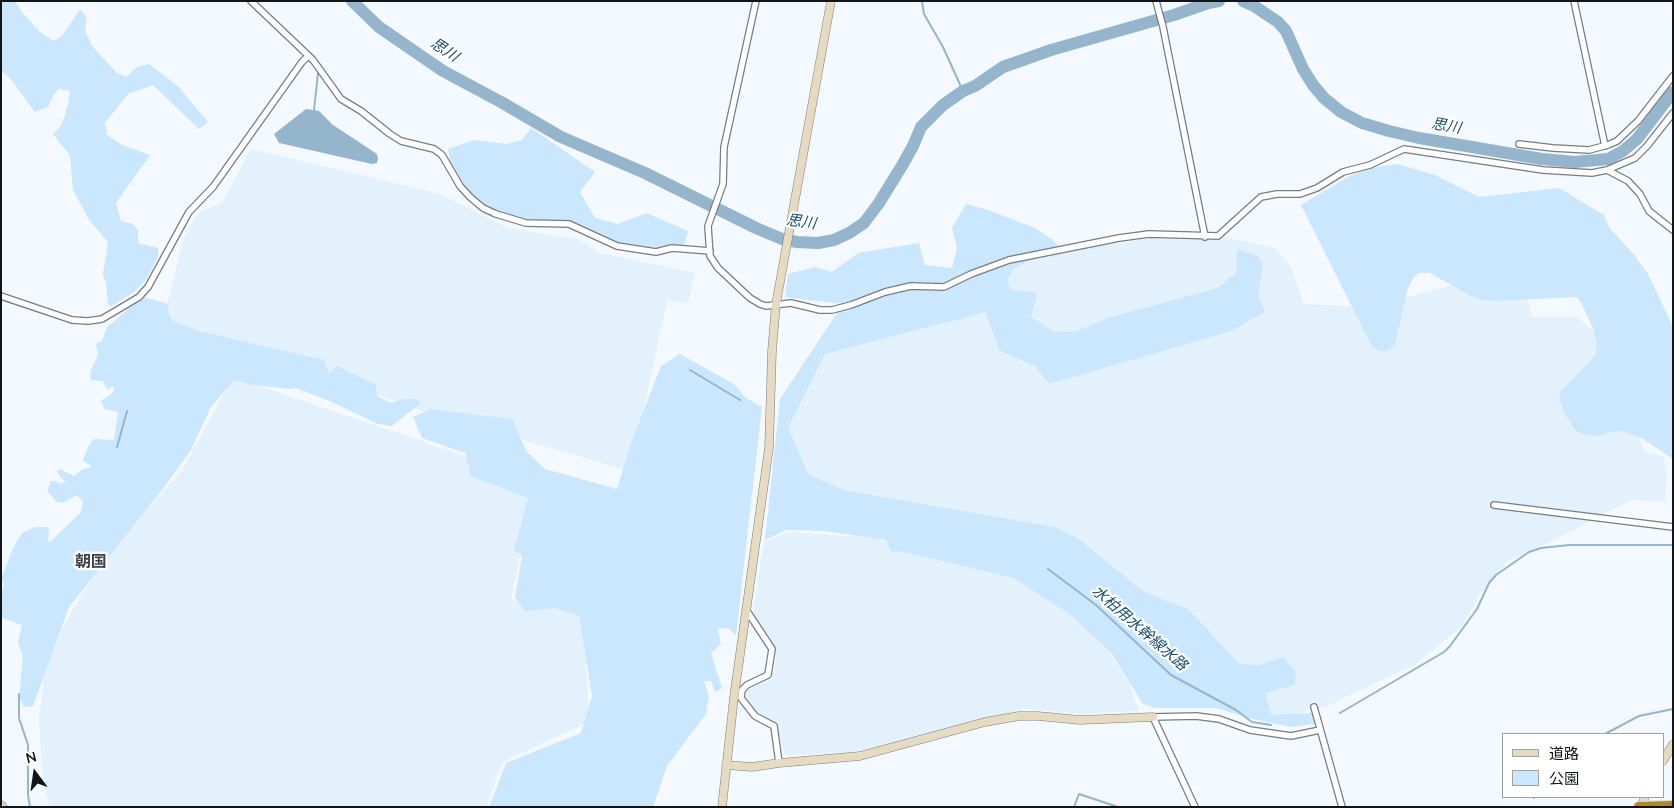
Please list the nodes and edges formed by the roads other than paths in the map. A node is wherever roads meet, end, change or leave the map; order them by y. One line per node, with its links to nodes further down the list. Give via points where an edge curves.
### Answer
1 (251, 1): 6 (street)
2 (756, 1): 14 (street, via 724,147 723,184 708,226)
3 (830, 1): 16 (street)
4 (1574, 1): 10 (street)
5 (1156, 4): 13 (street)
6 (308, 56): 14 (street, via 341,100 401,141 434,149 442,155 460,186 483,208 526,222 569,224 617,246 656,252 672,248); 15 (street, via 214,187 190,212 140,297 102,319 88,321 72,320)
7 (1673, 76): 10 (street, via 1628,132)
8 (1673, 113): 11 (street, via 1635,158)
9 (1519, 144): 10 (street, via 1589,150)
10 (1604, 146)
11 (1607, 170): 12 (street, via 1628,181 1650,212); 13 (street, via 1592,173 1543,170 1404,148 1370,165 1343,172 1300,194 1261,197 1218,236)
12 (1673, 230)
13 (1205, 237): 16 (street, via 1142,235 1119,238 990,267 944,287 911,286 832,310 791,303)
14 (710, 252): 16 (street, via 718,268 750,298 766,306)
15 (1, 296)
16 (776, 304): 19 (street, via 769,448)
17 (1494, 505): 18 (street)
18 (1673, 527)
19 (747, 611): 20 (street); 20 (street, via 772,649 768,675 747,685)
20 (737, 698): 26 (street, via 755,716 774,726); 27 (street)
21 (1314, 708): 23 (street)
22 (1153, 717): 23 (street, via 1220,719 1250,730 1291,736); 26 (street, via 1080,720 1019,716 860,756); 30 (street)
23 (1320, 730): 31 (street)
24 (1673, 744): 25 (street)
25 (1664, 759)
26 (779, 763): 27 (street, via 752,767)
27 (726, 765): 29 (street)
28 (1673, 806): 32 (highway)
29 (722, 807)
30 (1195, 807)
31 (1342, 807)
32 (1640, 807)

